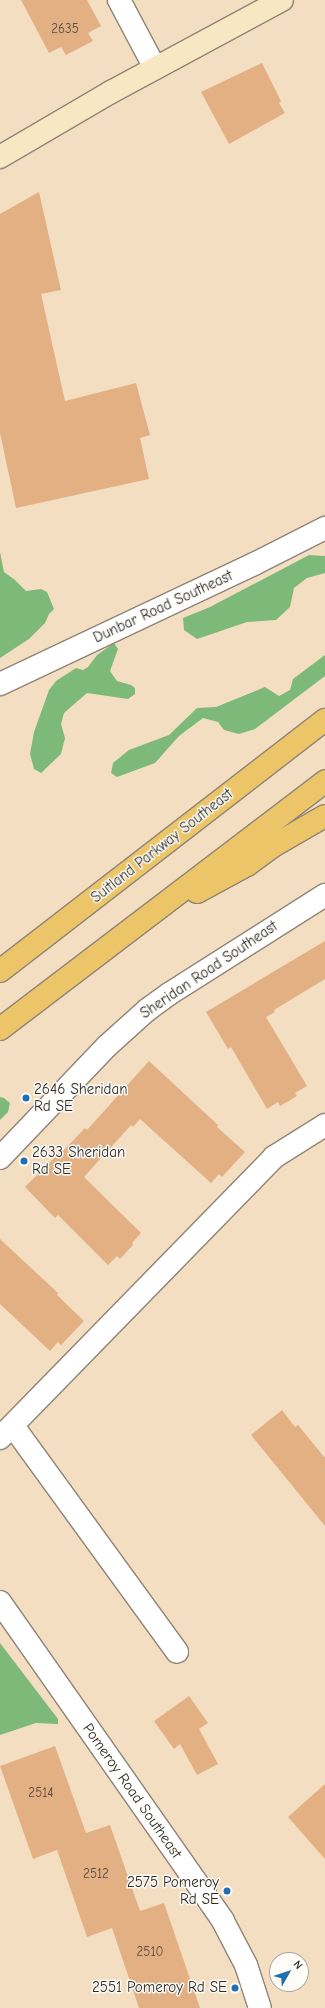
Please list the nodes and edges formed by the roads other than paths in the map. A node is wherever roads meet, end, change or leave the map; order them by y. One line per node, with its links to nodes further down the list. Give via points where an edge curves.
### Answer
1 (119, 0): 3 (street)
2 (282, 0): 3 (main road)
3 (155, 68): 4 (main road)
4 (0, 157)
5 (325, 528): 6 (street, Dunbar Road Southeast)
6 (0, 684)
7 (324, 721): 12 (highway, Suitland Parkway Southeast)
8 (325, 781): 11 (highway)
9 (325, 816): 11 (highway, via 248,865)
10 (325, 895): 15 (street, Sheridan Road Southeast, via 147,1010 107,1046)
11 (136, 925): 13 (highway)
12 (0, 972)
13 (0, 1029)
14 (325, 1125): 16 (street, via 274,1157)
15 (0, 1158)
16 (6, 1432): 18 (street)
17 (0, 1602): 19 (street, Pomeroy Road Southeast, via 223,1921 246,1965)
18 (177, 1652)
19 (260, 2008)

